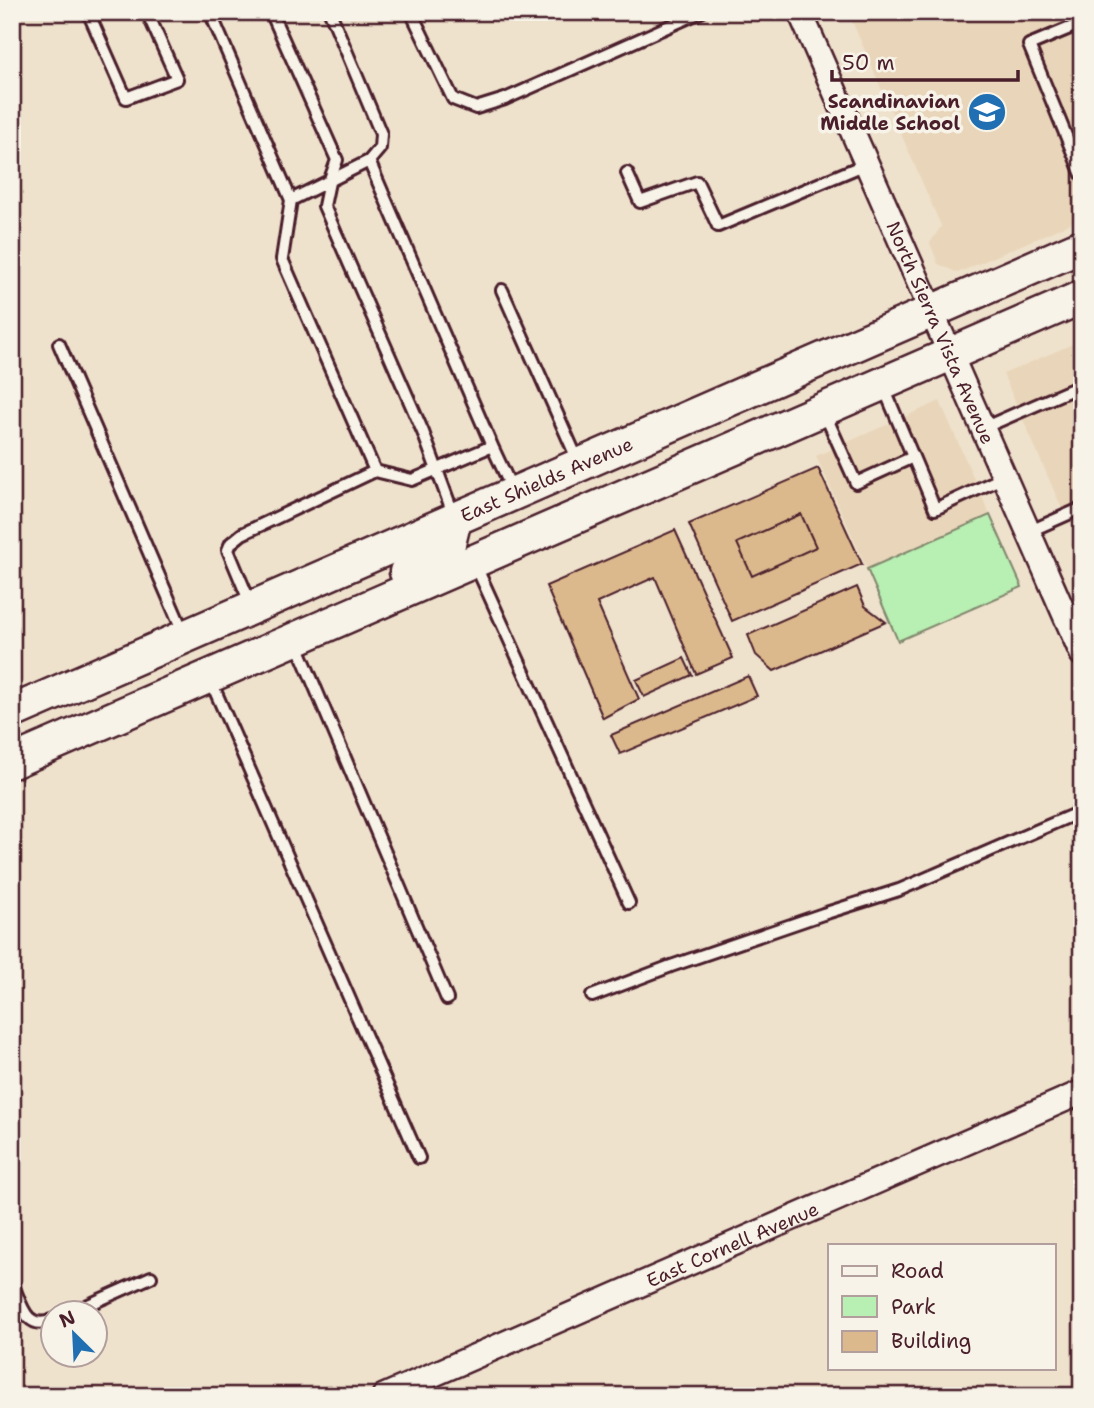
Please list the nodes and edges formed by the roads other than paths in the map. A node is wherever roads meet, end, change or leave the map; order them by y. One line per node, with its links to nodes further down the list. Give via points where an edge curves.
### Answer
1 (88, 12): 2 (lane, via 126,98 177,79)
2 (147, 12)
3 (210, 12): 15 (lane)
4 (271, 12): 14 (lane, via 337,160)
5 (330, 12): 10 (lane, via 381,134 380,148)
6 (411, 12): 7 (lane, via 453,99 476,108)
7 (701, 12)
8 (800, 12): 11 (street, North Sierra Vista Avenue)
9 (1082, 23): 13 (lane, via 1028,45)
10 (369, 161): 14 (lane); 26 (lane)
11 (866, 164): 12 (lane, via 718,226 697,182 640,202); 19 (street, North Sierra Vista Avenue)
12 (627, 173)
13 (1082, 175)
14 (329, 182): 15 (lane); 29 (lane, via 324,206)
15 (291, 200): 30 (lane, via 282,259)
16 (1082, 246): 19 (main road, East Shields Avenue)
17 (502, 290): 28 (lane)
18 (1081, 301): 21 (main road)
19 (931, 312): 21 (street, North Sierra Vista Avenue); 28 (main road, East Shields Avenue)
20 (59, 344): 38 (lane)
21 (950, 355): 22 (main road); 25 (street, North Sierra Vista Avenue)
22 (883, 384): 24 (main road); 27 (lane)
23 (1082, 384): 25 (lane)
24 (823, 410): 27 (lane, via 856,483); 36 (main road)
25 (982, 428): 31 (street, North Sierra Vista Avenue)
26 (492, 446): 29 (lane); 32 (lane)
27 (913, 457): 31 (lane, via 936,509)
28 (580, 465): 32 (main road, East Shields Avenue)
29 (438, 469): 30 (lane, via 412,480); 34 (lane)
30 (375, 471): 37 (lane, via 231,543 228,550)
31 (1004, 478): 35 (street, North Sierra Vista Avenue)
32 (514, 494): 34 (main road, East Shields Avenue)
33 (1082, 508): 35 (lane)
34 (455, 519): 37 (main road, East Shields Avenue); 39 (main road, via 448,548 321,611 298,627)
35 (1028, 532): 40 (street, North Sierra Vista Avenue)
36 (474, 562): 39 (main road); 45 (lane)
37 (252, 607): 38 (main road, East Shields Avenue)
38 (185, 637): 42 (main road, East Shields Avenue)
39 (295, 639): 41 (main road); 47 (lane)
40 (1082, 654)
41 (209, 677): 43 (main road); 49 (lane)
42 (12, 712)
43 (12, 762)
44 (1082, 811): 46 (lane, via 899,890)
45 (629, 903)
46 (592, 996)
47 (447, 999)
48 (1082, 1092): 54 (street, East Cornell Avenue)
49 (419, 1158)
50 (151, 1277): 52 (lane)
51 (12, 1283): 53 (lane, via 27,1317)
52 (99, 1300)
53 (38, 1323)
54 (384, 1396)

